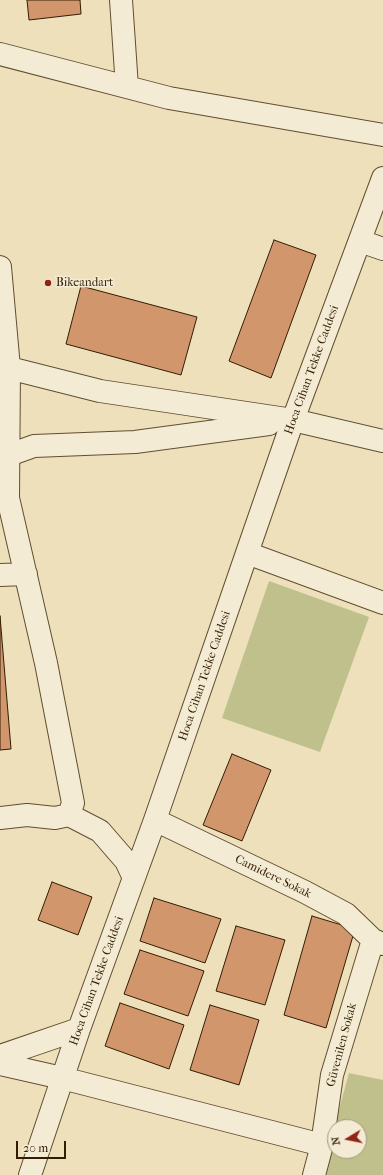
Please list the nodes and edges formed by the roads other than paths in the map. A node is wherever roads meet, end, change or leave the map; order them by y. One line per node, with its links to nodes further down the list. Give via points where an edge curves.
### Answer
1 (121, 0): 3 (street)
2 (0, 54): 3 (street)
3 (127, 87): 4 (street, via 169,98)
4 (383, 135)
5 (383, 178): 6 (street, Hoca Cihan Tekke Caddesi)
6 (360, 240): 7 (street); 11 (street, Hoca Cihan Tekke Caddesi)
7 (383, 249)
8 (0, 267): 9 (street)
9 (4, 347): 10 (street)
10 (9, 368): 11 (street, via 100,391); 13 (street)
11 (294, 420): 12 (street); 13 (street, via 135,442 34,446); 14 (street, Hoca Cihan Tekke Caddesi)
12 (383, 441)
13 (4, 455): 15 (street, via 8,498)
14 (247, 553): 17 (street); 20 (street, Hoca Cihan Tekke Caddesi)
15 (26, 574): 16 (street); 18 (street, via 73,803)
16 (0, 575)
17 (383, 603)
18 (69, 815): 19 (street, via 55,818 27,815); 21 (street, via 100,831 126,861)
19 (0, 818)
20 (155, 820): 21 (street, Hoca Cihan Tekke Caddesi); 22 (street, Camidere Sokak, via 346,914)
21 (134, 878): 23 (street, Hoca Cihan Tekke Caddesi)
22 (378, 942): 27 (street, Güvenilen Sokak, via 332,1075)
23 (79, 1029): 24 (street); 26 (street, Hoca Cihan Tekke Caddesi)
24 (0, 1056)
25 (0, 1064): 26 (street)
26 (62, 1078): 27 (street); 28 (street, Hoca Cihan Tekke Caddesi)
27 (322, 1145): 29 (street, Güvenilen Sokak)
28 (30, 1175)
29 (314, 1175)

